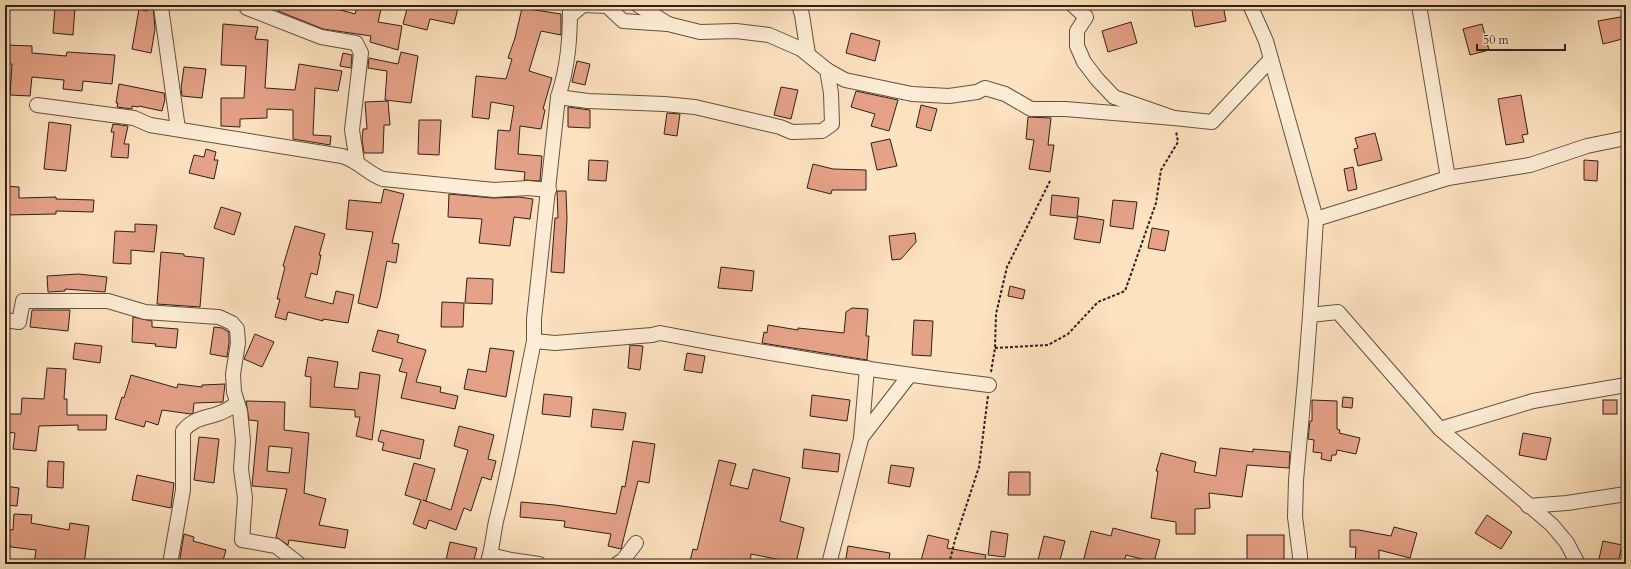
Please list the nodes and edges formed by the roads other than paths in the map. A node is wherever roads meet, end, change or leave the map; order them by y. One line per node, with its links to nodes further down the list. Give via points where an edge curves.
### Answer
1 (247, 5): 18 (street, via 247,8 321,37 356,43 361,53 352,130)
2 (638, 5): 9 (street)
3 (799, 5): 10 (street)
4 (1073, 5): 15 (street, via 1086,17 1077,31 1076,46 1096,79 1114,97)
5 (1250, 5): 11 (street)
6 (1419, 5): 19 (street)
7 (161, 7): 16 (street)
8 (570, 11): 9 (street, via 583,5 607,6 623,21); 13 (street, via 570,42)
9 (668, 24): 10 (street, via 700,32 736,31 769,35)
10 (808, 54): 12 (street)
11 (1271, 59): 15 (street, via 1212,122); 21 (street)
12 (827, 70): 13 (street, via 832,124 822,131 792,132 695,106 588,101); 15 (street, via 845,80 912,94 949,96 977,92 985,88 1005,94 1032,109 1065,109)
13 (558, 97): 20 (street)
14 (37, 105): 16 (street, via 134,118 150,125)
15 (1174, 118)
16 (178, 129): 18 (street, via 342,156)
17 (1626, 138): 19 (street, via 1587,146 1530,164)
18 (357, 162): 20 (street, via 376,177 383,179 494,190)
19 (1448, 178): 21 (street)
20 (550, 190): 24 (street, via 534,319)
21 (1316, 219): 22 (street)
22 (1310, 315): 30 (street, via 1338,312); 41 (street, via 1296,480 1295,517)
23 (5, 320): 29 (street, via 19,322 23,301 108,301 146,312 219,317 232,323 237,329 238,343 233,374)
24 (534, 341): 25 (street, via 555,343 660,333 754,351); 35 (street)
25 (867, 368): 26 (street); 31 (street)
26 (909, 376): 27 (street); 31 (street)
27 (989, 385)
28 (1626, 385): 30 (street, via 1534,402)
29 (237, 404): 36 (street, via 221,413 195,420 183,431 183,490); 37 (street, via 243,441 240,469 245,498 242,540 276,546)
30 (1440, 429): 33 (street)
31 (861, 439): 40 (street)
32 (1626, 494): 33 (street)
33 (1528, 506): 42 (street, via 1560,534)
34 (636, 543): 39 (street, via 623,560)
35 (488, 559): 38 (street)
36 (170, 564)
37 (299, 564)
38 (539, 564)
39 (616, 564)
40 (829, 564)
41 (1300, 564)
42 (1578, 564)

